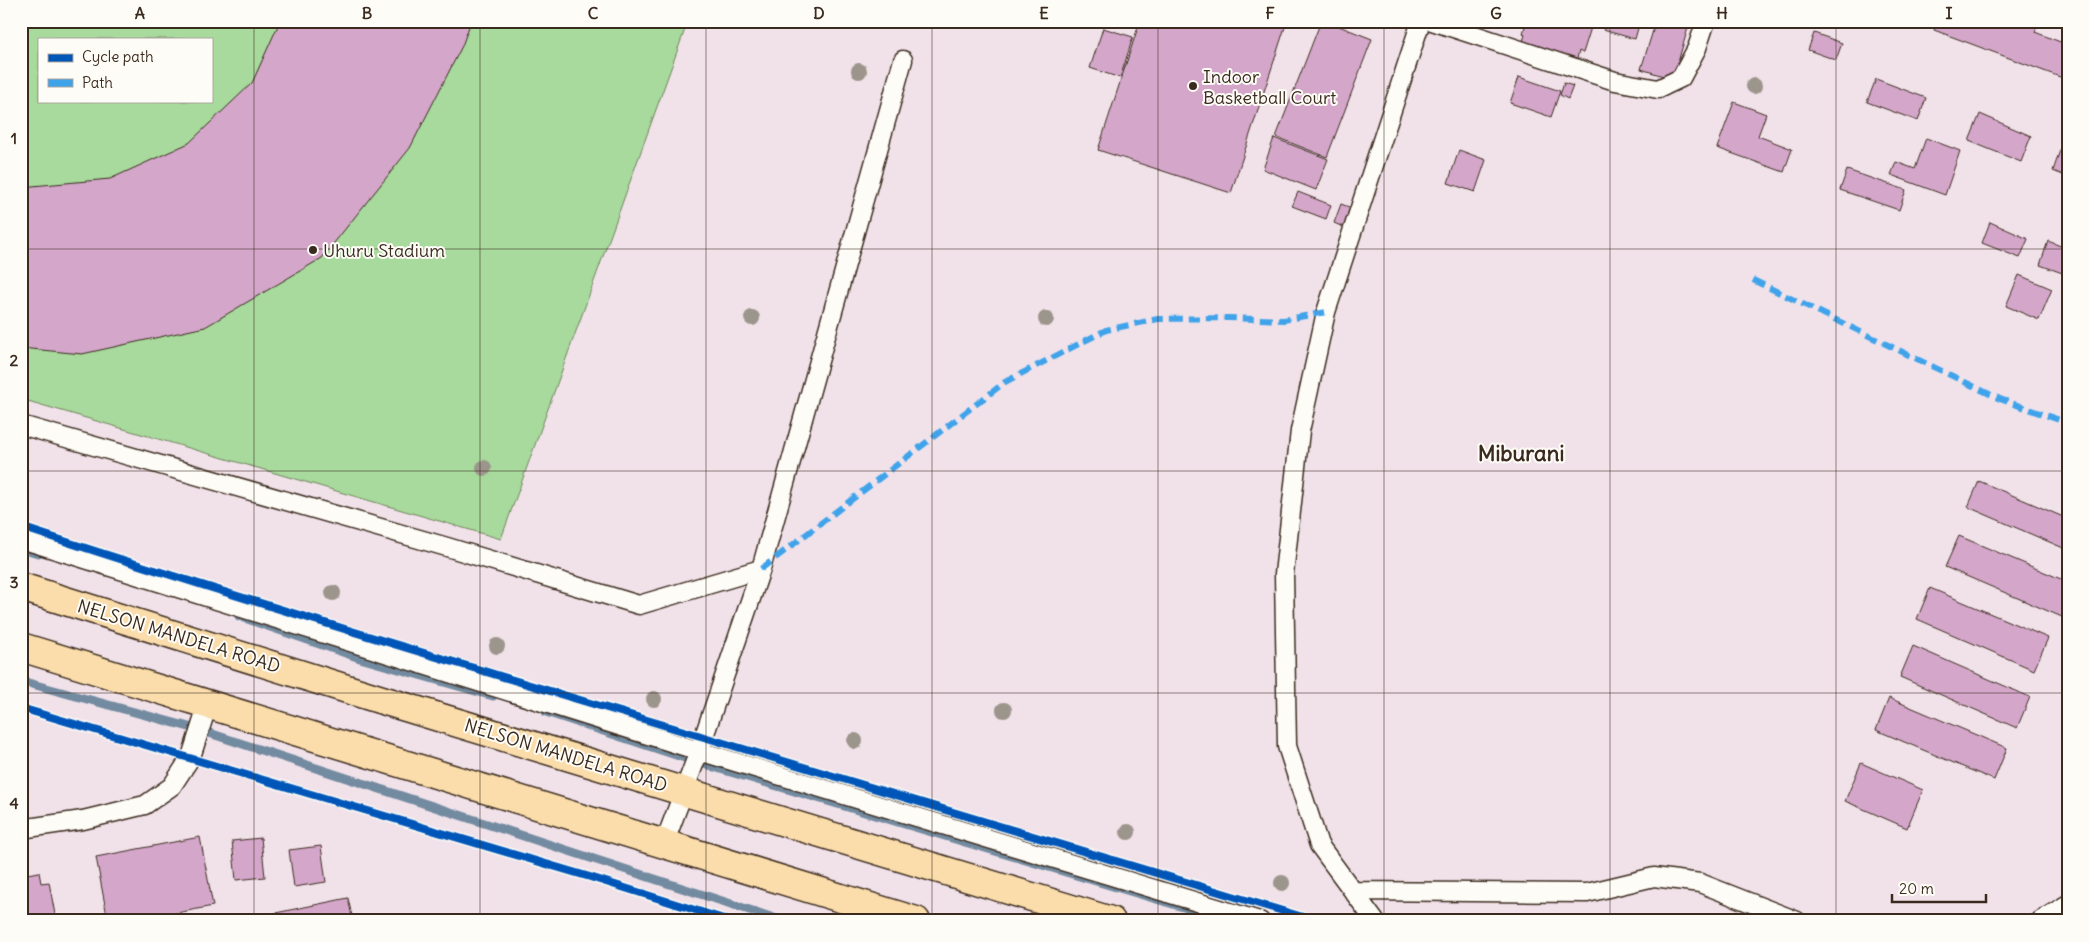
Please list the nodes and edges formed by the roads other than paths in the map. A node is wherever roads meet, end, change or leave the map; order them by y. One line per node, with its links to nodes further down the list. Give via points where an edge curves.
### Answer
1 (1421, 21): 15 (lane, via 1326,312 1300,431 1284,574 1287,746 1319,845)
2 (1432, 21): 3 (lane, via 1615,81 1658,89 1681,78)
3 (1706, 21)
4 (903, 60): 7 (lane)
5 (21, 426): 7 (lane, via 447,547 639,606)
6 (21, 539): 11 (lane)
7 (761, 569): 11 (lane)
8 (21, 587): 12 (main road, NELSON MANDELA ROAD)
9 (21, 647): 10 (main road)
10 (208, 704): 13 (lane, via 191,757 172,786 145,805 83,820); 14 (main road)
11 (699, 751): 12 (lane); 19 (lane)
12 (684, 791): 14 (lane); 18 (main road, NELSON MANDELA ROAD)
13 (21, 829)
14 (664, 844): 17 (main road)
15 (1353, 891): 20 (lane); 21 (lane, via 1587,893 1654,877 1700,883)
16 (2068, 904): 22 (lane)
17 (916, 921)
18 (1111, 921)
19 (1260, 921)
20 (1375, 921)
21 (1797, 921)
22 (2040, 921)

